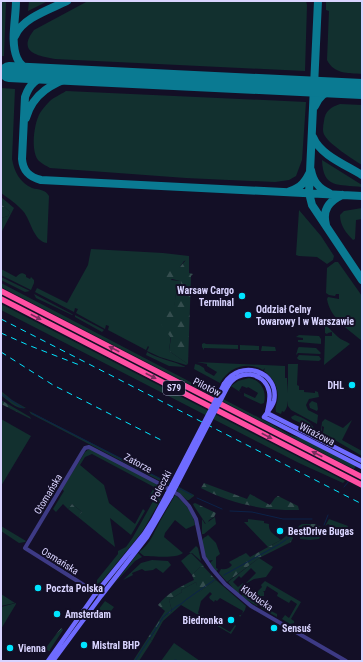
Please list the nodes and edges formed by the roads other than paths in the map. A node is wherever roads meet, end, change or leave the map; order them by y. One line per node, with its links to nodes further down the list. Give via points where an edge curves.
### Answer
1 (1, 291): 6 (highway, Pilotów / S79, one-way to 1)
2 (1, 299): 7 (highway, Pilotów / S79, one-way to 7)
3 (266, 415): 5 (main road, Wirażowa); 10 (main road, Poleczki, bridge, via 273,405 274,392 265,375 255,370 244,369 232,374 169,495 144,534)
4 (85, 448): 8 (street, Zatorze, via 92,447 179,495 196,519); 9 (street, Otomańska)
5 (361, 464)
6 (362, 477)
7 (362, 485)
8 (200, 540): 13 (street, Kłobucka, via 207,564 238,596)
9 (25, 548): 10 (street, Osmańska)
10 (98, 595): 11 (main road, Poleczki); 12 (main road, Poleczki)
11 (48, 661)
12 (53, 661)
13 (346, 661)

